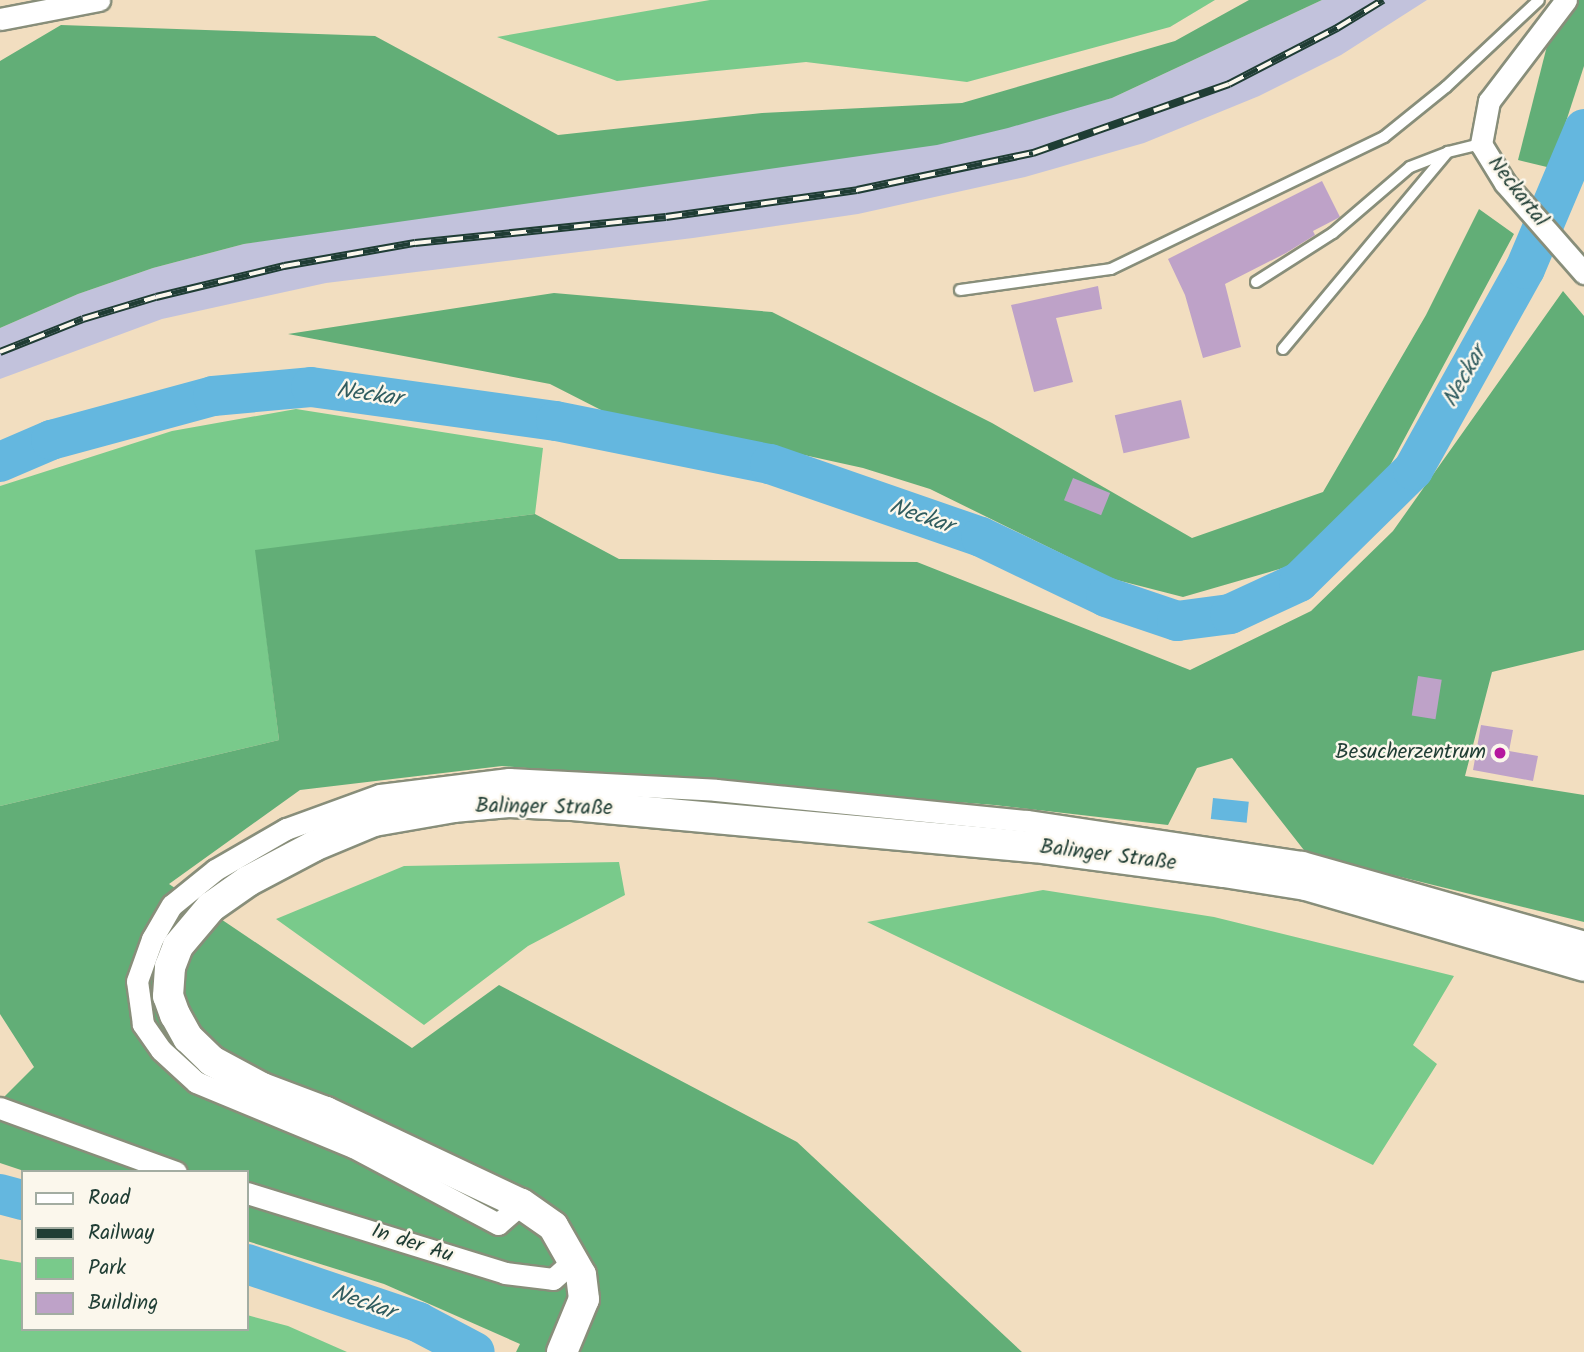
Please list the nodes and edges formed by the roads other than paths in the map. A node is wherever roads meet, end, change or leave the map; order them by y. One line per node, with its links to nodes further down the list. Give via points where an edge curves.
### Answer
1 (4, 0): 5 (street)
2 (99, 0): 6 (street)
3 (1539, 0): 11 (lane, via 1446,87 1384,137 1111,269)
4 (1566, 0): 7 (street, Neckartal, via 1489,101)
5 (0, 6)
6 (0, 19)
7 (1481, 144): 8 (lane); 9 (street, Neckartal, via 1505,183)
8 (1448, 152): 10 (lane, via 1410,167 1333,233); 12 (lane)
9 (1584, 273)
10 (1256, 282)
11 (960, 290)
12 (1283, 349)
13 (1584, 942): 18 (street, via 1289,860 1027,821 716,790 509,779 380,795 286,829 215,870 172,905 152,939 137,981 138,992 143,1024 161,1049 196,1082 353,1147 498,1224)
14 (1584, 966): 18 (main road, Balinger Straße, via 1306,885 1224,872 1034,847 509,802 374,821 303,851 211,907 178,946 170,967 169,996 175,1015 196,1046 212,1061 262,1088 326,1112)
15 (0, 1108): 16 (street)
16 (170, 1170)
17 (248, 1193): 19 (street, In der Au, via 505,1273 553,1279)
18 (521, 1204): 19 (main road, Balinger Straße, via 553,1226)
19 (573, 1261): 20 (main road, Balinger Straße, via 582,1275 584,1299)
20 (567, 1340)

